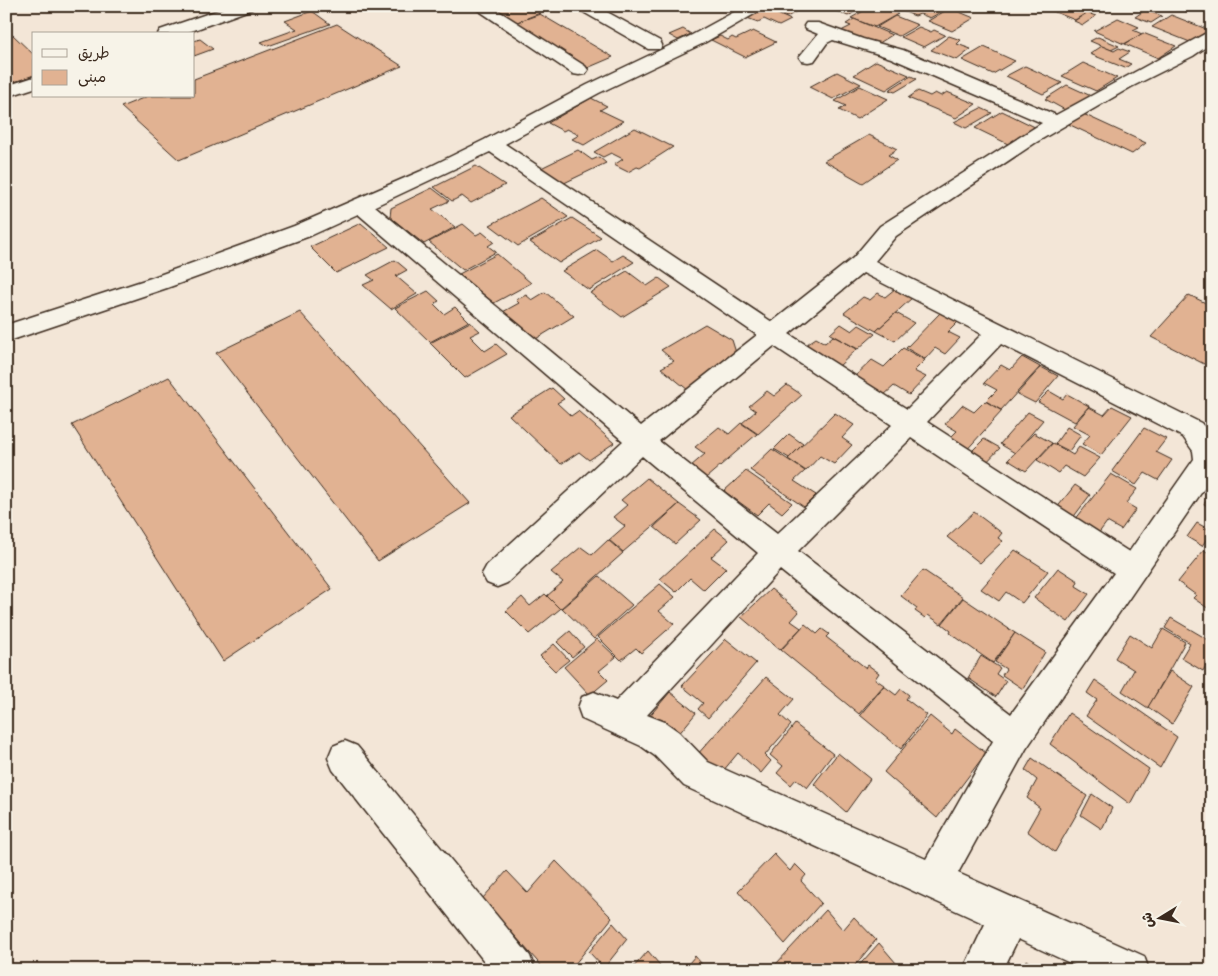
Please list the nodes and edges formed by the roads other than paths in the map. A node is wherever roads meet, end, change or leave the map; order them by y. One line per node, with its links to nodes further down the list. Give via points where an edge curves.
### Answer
1 (246, 6): 6 (street)
2 (480, 6): 11 (street)
3 (584, 6): 9 (street)
4 (757, 6): 15 (street)
5 (812, 26): 7 (street)
6 (172, 32)
7 (831, 34): 10 (street, via 821,39); 14 (street, via 896,54)
8 (1212, 35): 14 (street)
9 (654, 45)
10 (808, 57)
11 (579, 70)
12 (32, 83): 13 (street)
13 (6, 92)
14 (1058, 123): 17 (street, via 1028,139 888,231)
15 (491, 144): 16 (street); 20 (street)
16 (360, 205): 19 (street, via 302,231); 22 (street)
17 (861, 263): 18 (street); 20 (street)
18 (998, 332): 21 (street); 24 (street, via 1192,430 1206,448 1208,461)
19 (6, 334)
20 (774, 335): 21 (street); 22 (street)
21 (909, 424): 23 (street); 24 (street)
22 (642, 442): 23 (street); 25 (street)
23 (778, 552): 26 (street); 28 (street, via 608,714 653,734 696,774)
24 (1133, 570): 26 (street)
25 (497, 574)
26 (1014, 737): 28 (street)
27 (345, 758): 30 (street)
28 (934, 881): 29 (street)
29 (1010, 916): 31 (street); 32 (street)
30 (516, 970)
31 (982, 970)
32 (1130, 970)

